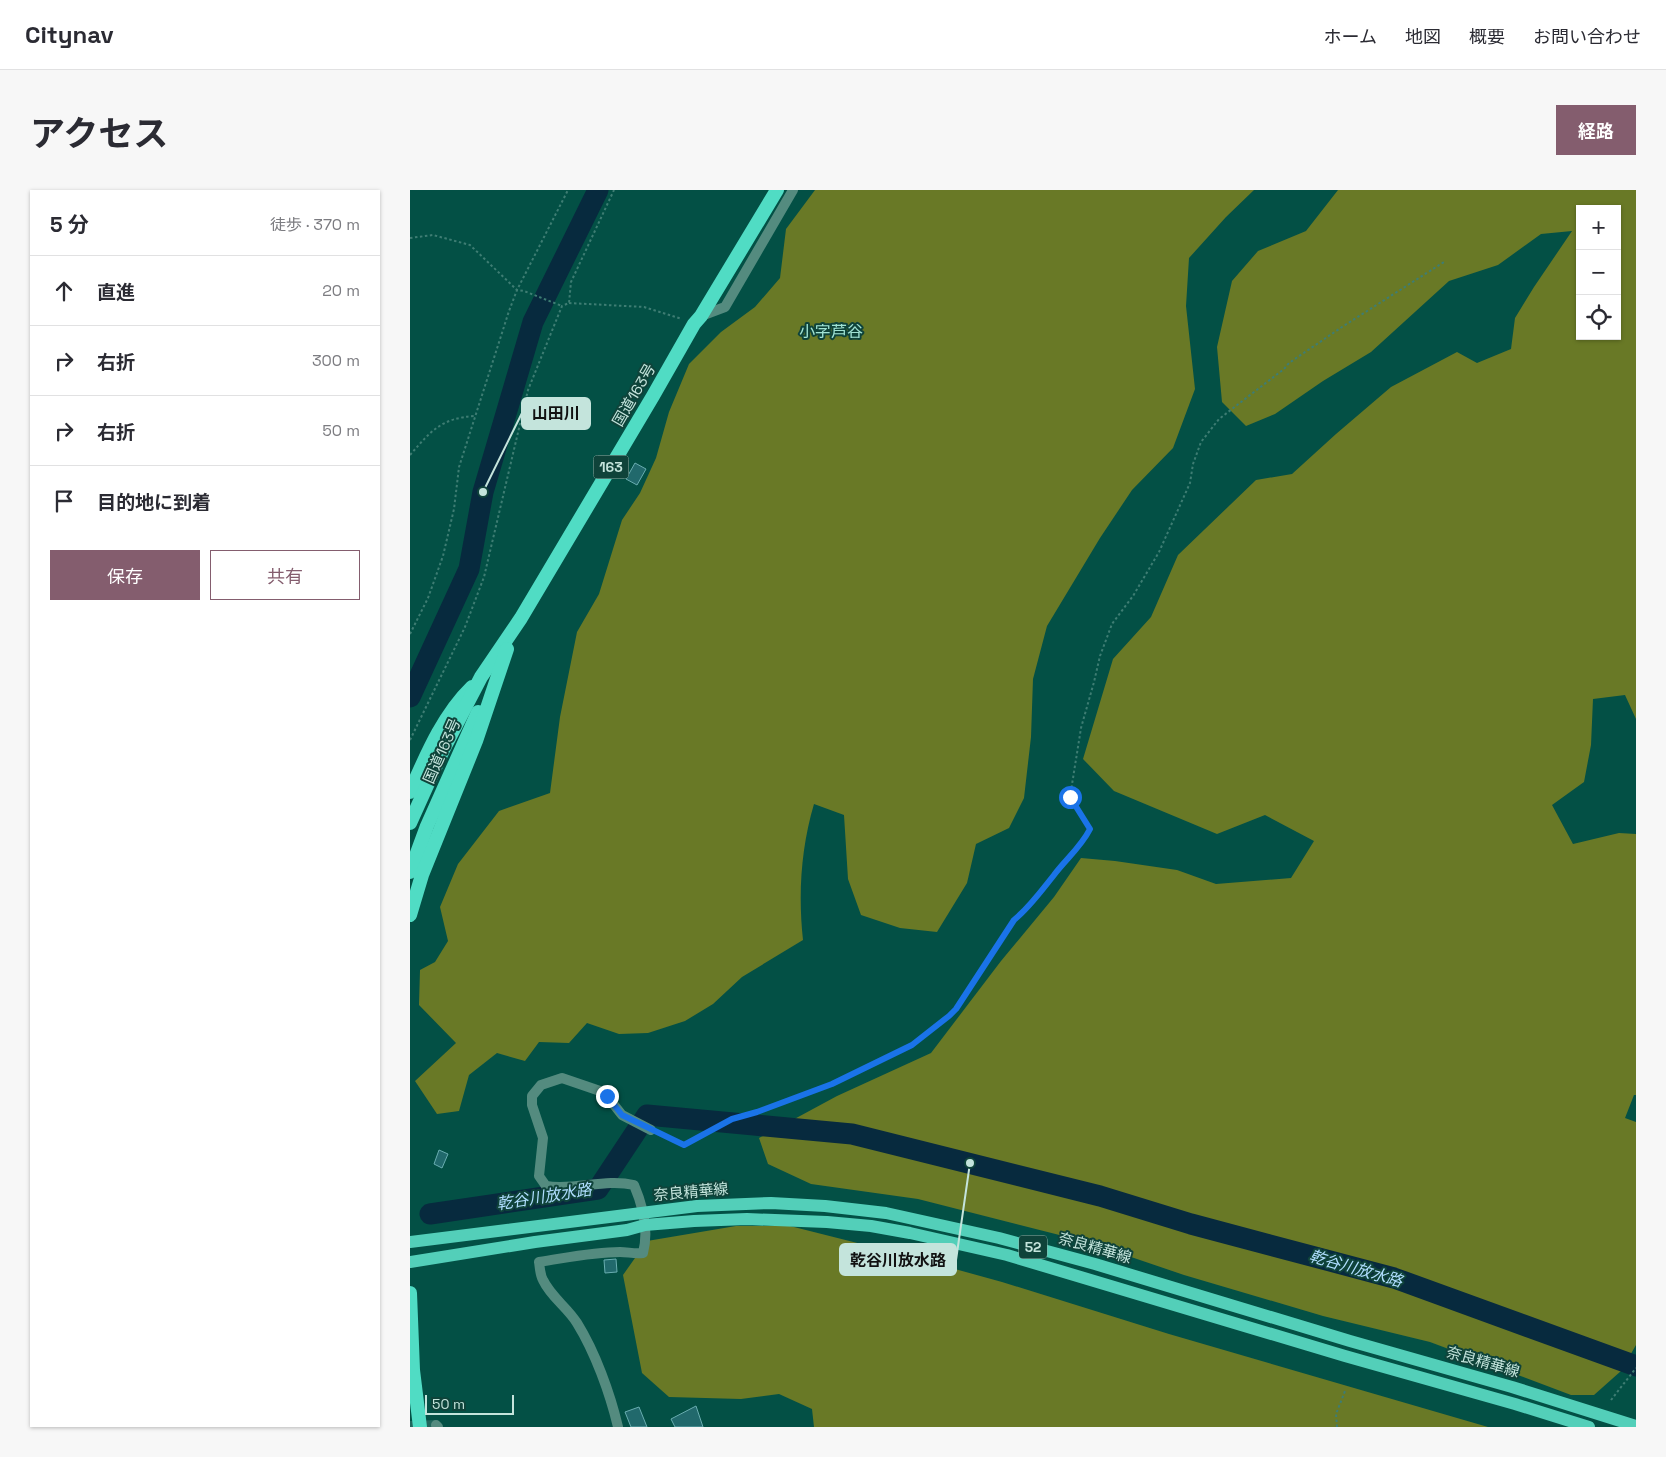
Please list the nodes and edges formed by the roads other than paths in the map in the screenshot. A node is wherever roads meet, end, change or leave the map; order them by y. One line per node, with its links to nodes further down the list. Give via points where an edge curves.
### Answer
1 (777, 190): 3 (highway, 国道163号 / 163)
2 (793, 190): 3 (street, via 725,307)
3 (697, 320): 4 (highway, 国道163号 / 163)
4 (521, 618): 5 (highway, 国道163号 / 163); 6 (highway, 国道163号 / 163)
5 (508, 649): 9 (highway, 国道163号 / 163, via 427,826); 10 (highway, 163, via 476,742 422,875)
6 (481, 677): 7 (highway, via 458,700 424,759); 8 (highway, 国道163号 / 163)
7 (410, 792)
8 (410, 823)
9 (410, 872)
10 (410, 915)
11 (651, 1130): 12 (street, via 622,1115 600,1091 562,1078 541,1085 532,1096 543,1138 539,1176 546,1186 558,1188 622,1182 634,1185)
12 (642, 1212): 13 (street); 14 (main road, 奈良精華線 / 52); 17 (main road, 奈良精華線 / 52, via 770,1203 842,1208 912,1218 1094,1264)
13 (646, 1225): 15 (main road, 奈良精華線 / 52); 19 (street, via 643,1253 622,1252 539,1262 542,1279 552,1295 570,1311 578,1324 610,1396); 20 (main road, 奈良精華線 / 52, via 747,1219 827,1222 910,1232 1086,1278)
14 (410, 1242)
15 (410, 1262)
16 (410, 1293): 18 (highway, via 413,1370)
17 (1636, 1426)
18 (420, 1427)
19 (618, 1427)
20 (1589, 1427)

